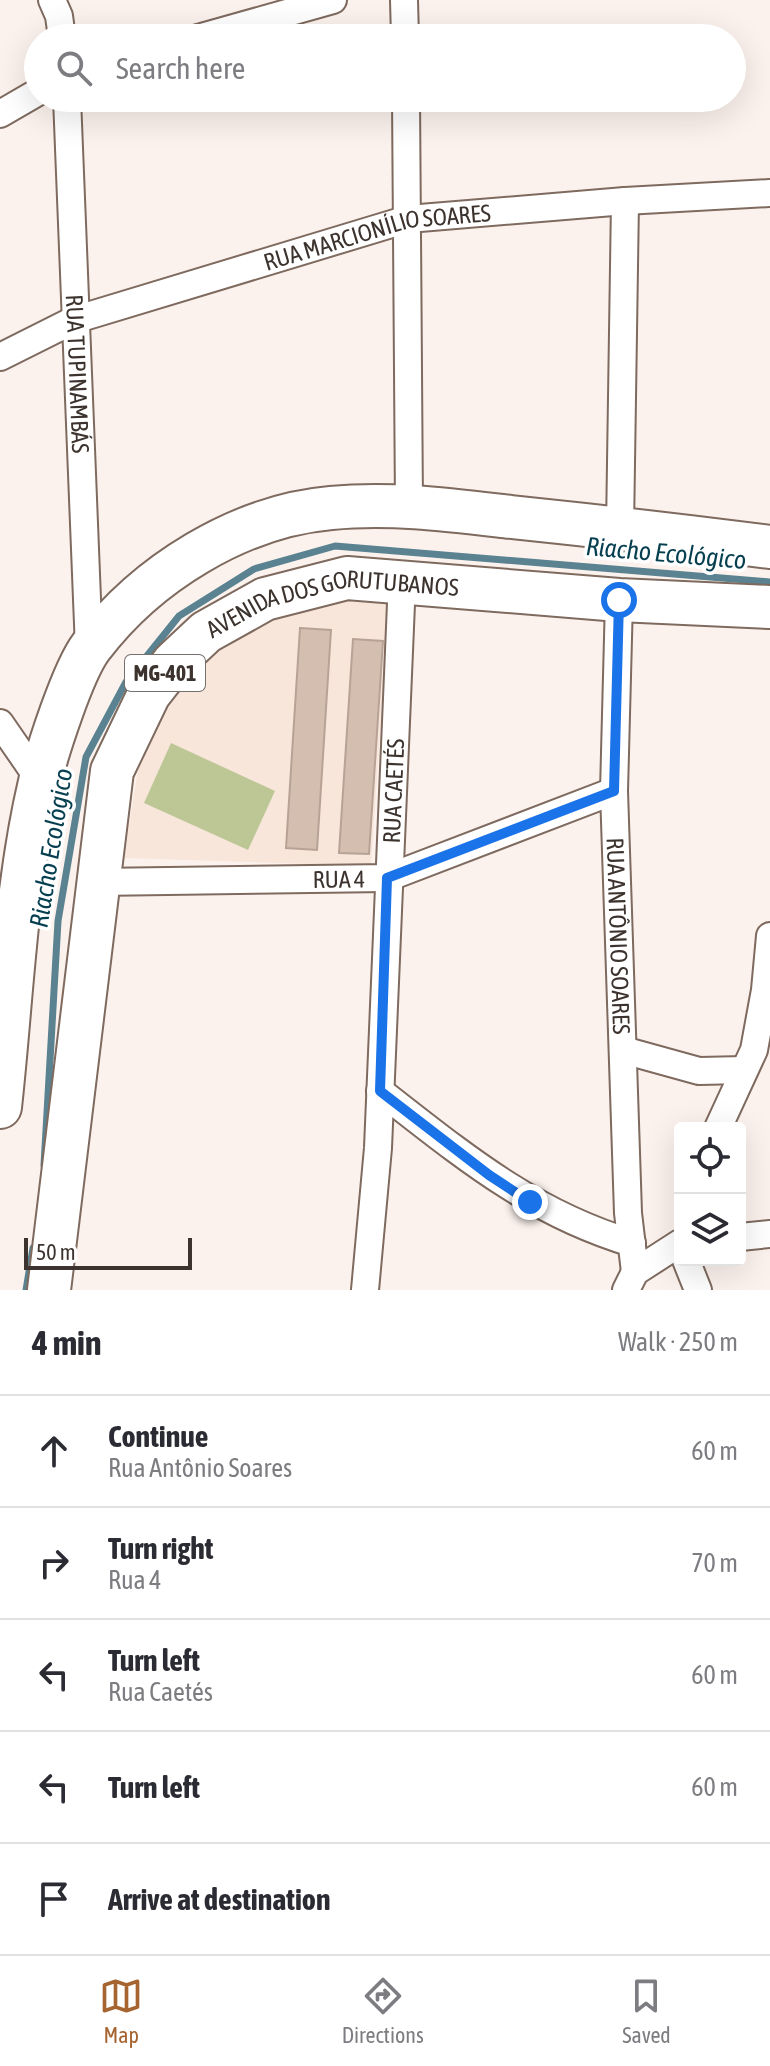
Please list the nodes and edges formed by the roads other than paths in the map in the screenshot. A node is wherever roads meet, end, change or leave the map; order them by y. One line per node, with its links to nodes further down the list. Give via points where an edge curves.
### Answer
1 (52, 0): 4 (street)
2 (333, 0): 5 (street)
3 (404, 0): 6 (street)
4 (60, 24)
5 (248, 24)
6 (405, 24)
7 (24, 100): 10 (street)
8 (67, 112): 14 (street, RUA TUPINAMBÁS)
9 (406, 112): 13 (street)
10 (0, 114)
11 (770, 193): 12 (street, RUA MARCIONÍLIO SOARES)
12 (625, 201): 13 (street, RUA MARCIONÍLIO SOARES); 17 (street)
13 (408, 219): 14 (street, RUA MARCIONÍLIO SOARES); 16 (street)
14 (74, 320): 15 (street, RUA MARCIONÍLIO SOARES); 22 (street, RUA TUPINAMBÁS)
15 (0, 357)
16 (409, 506): 17 (main road, MG-401); 22 (main road, MG-401, via 329,508 262,522 197,553 136,597)
17 (620, 529): 18 (main road, MG-401)
18 (770, 547)
19 (402, 580): 20 (main road, AVENIDA DOS GORUTUBANOS / MG-401); 26 (street, RUA CAETÉS); 27 (main road, AVENIDA DOS GORUTUBANOS / MG-401, via 347,578 265,599 206,632 174,662 149,694 112,771)
20 (619, 600): 21 (main road, AVENIDA DOS GORUTUBANOS / MG-401); 25 (street, RUA ANTÔNIO SOARES)
21 (770, 607)
22 (89, 649): 24 (main road, MG-401)
23 (0, 723): 24 (street)
24 (40, 781): 32 (main road, MG-401, via 26,862)
25 (614, 791): 26 (street, RUA 4); 29 (street, RUA ANTÔNIO SOARES)
26 (387, 878): 27 (street, RUA 4); 31 (street, RUA CAETÉS)
27 (97, 882): 40 (main road, AVENIDA DOS GORUTUBANOS / MG-401)
28 (770, 936): 30 (street, via 754,1050)
29 (623, 1050): 30 (street, via 699,1071); 36 (street, RUA ANTÔNIO SOARES)
30 (744, 1070): 33 (street)
31 (380, 1091): 36 (street, via 530,1202 585,1229); 41 (street, RUA CAETÉS)
32 (0, 1107)
33 (721, 1122)
34 (770, 1234): 35 (street)
35 (746, 1236)
36 (632, 1243): 39 (street, RUA ANTÔNIO SOARES)
37 (674, 1248): 39 (street)
38 (688, 1266): 42 (street)
39 (631, 1281)
40 (49, 1290)
41 (365, 1290)
42 (698, 1290)

